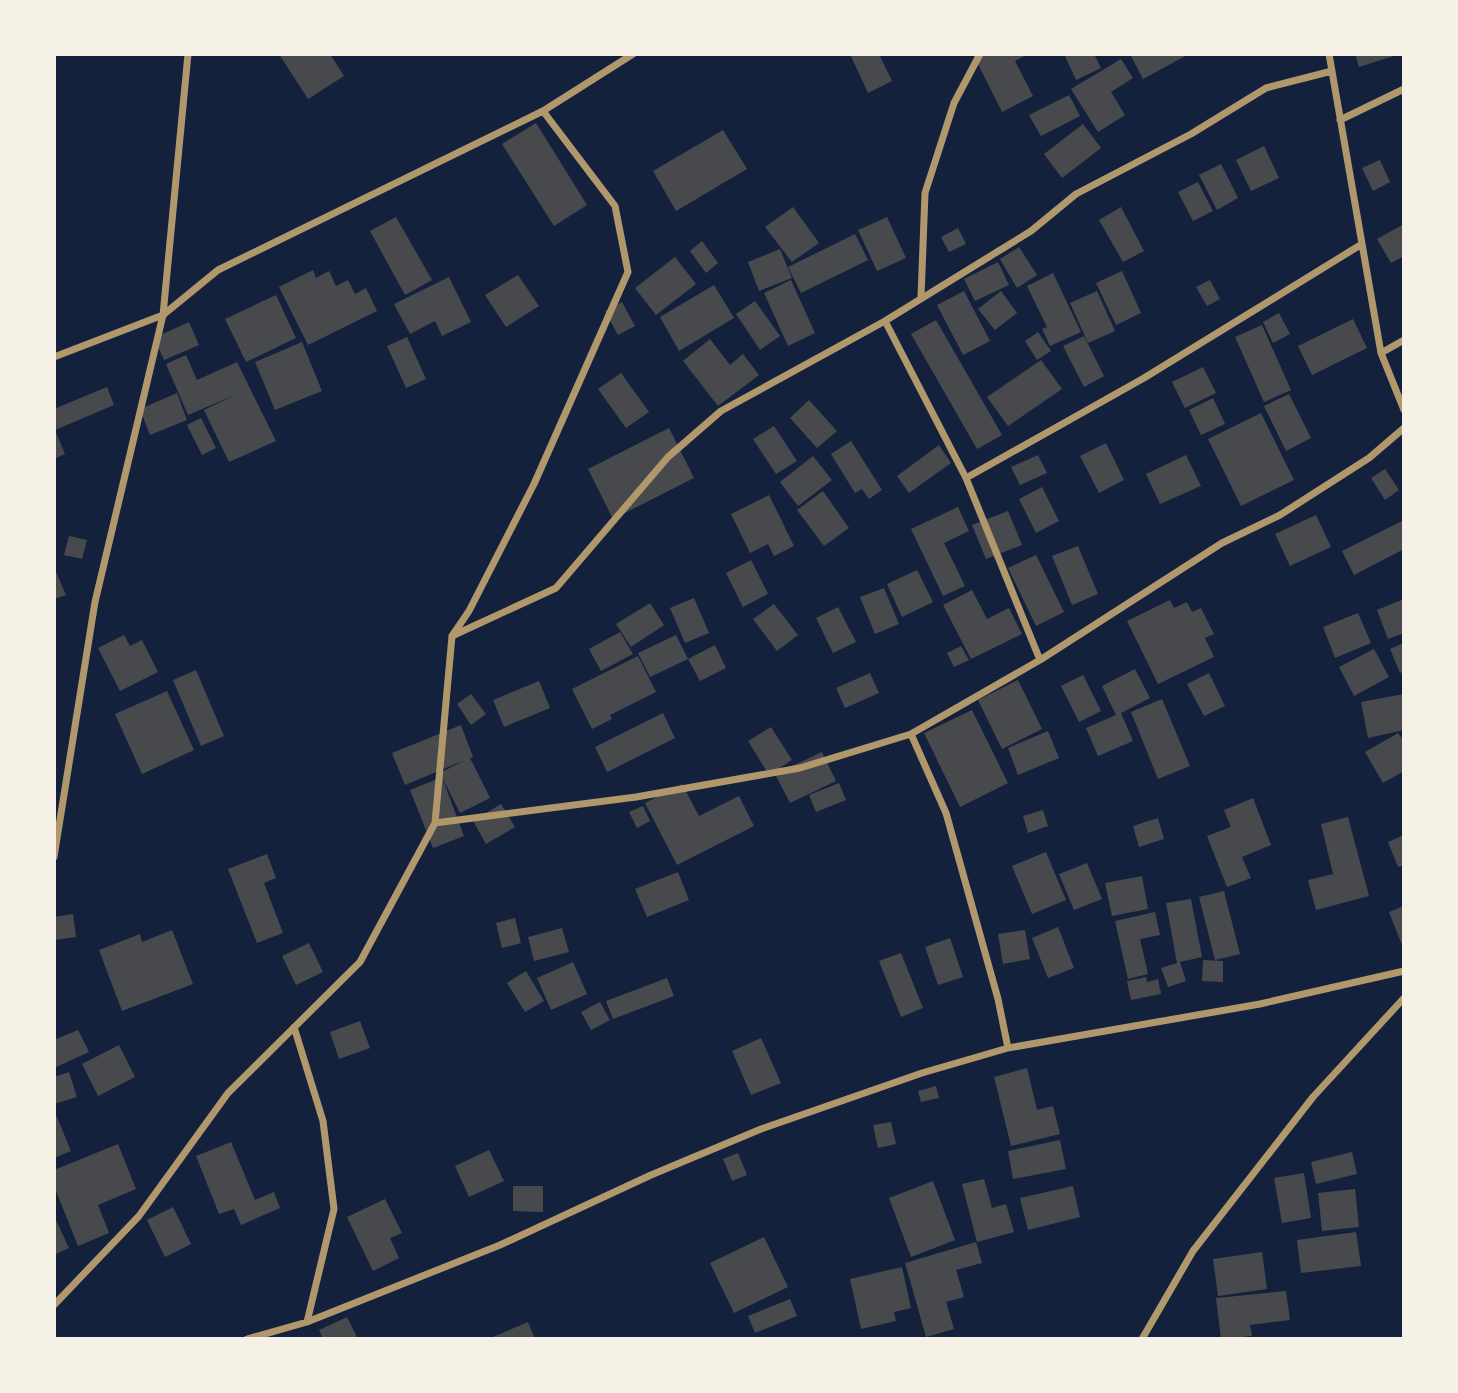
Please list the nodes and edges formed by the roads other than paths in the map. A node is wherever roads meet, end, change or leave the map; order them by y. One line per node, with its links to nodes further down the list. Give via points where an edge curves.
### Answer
1 (188, 54): 11 (street)
2 (633, 54): 7 (street)
3 (980, 54): 10 (street, via 954,103 925,193)
4 (1329, 54): 5 (street)
5 (1332, 71): 8 (street); 10 (street, via 1266,88 1191,134 1076,194 1031,231)
6 (1404, 89): 8 (street)
7 (543, 111): 11 (street, via 218,270); 19 (street, via 615,206 628,272 534,484)
8 (1340, 120): 9 (street)
9 (1362, 244): 14 (street); 18 (street, via 1144,378)
10 (921, 297): 12 (street)
11 (163, 315): 15 (street); 23 (street, via 95,602)
12 (885, 321): 18 (street); 19 (street, via 721,411 668,457 556,588)
13 (1404, 340): 14 (street)
14 (1381, 352): 16 (street)
15 (54, 357)
16 (1404, 410)
17 (1404, 428): 20 (street, via 1368,458 1291,508 1211,550)
18 (966, 478): 20 (street)
19 (452, 636): 22 (street)
20 (1040, 660): 21 (street)
21 (911, 734): 22 (street, via 800,768 636,797); 27 (street, via 946,813)
22 (435, 823): 26 (street, via 360,962)
23 (54, 857)
24 (1404, 971): 27 (street, via 1260,1004)
25 (1404, 998): 31 (street, via 1313,1097 1202,1240)
26 (294, 1027): 28 (street, via 228,1093 139,1216); 29 (street, via 323,1121 334,1209)
27 (1008, 1048): 29 (street, via 761,1129 500,1245)
28 (54, 1305)
29 (307, 1322): 30 (street)
30 (247, 1339)
31 (1142, 1339)

